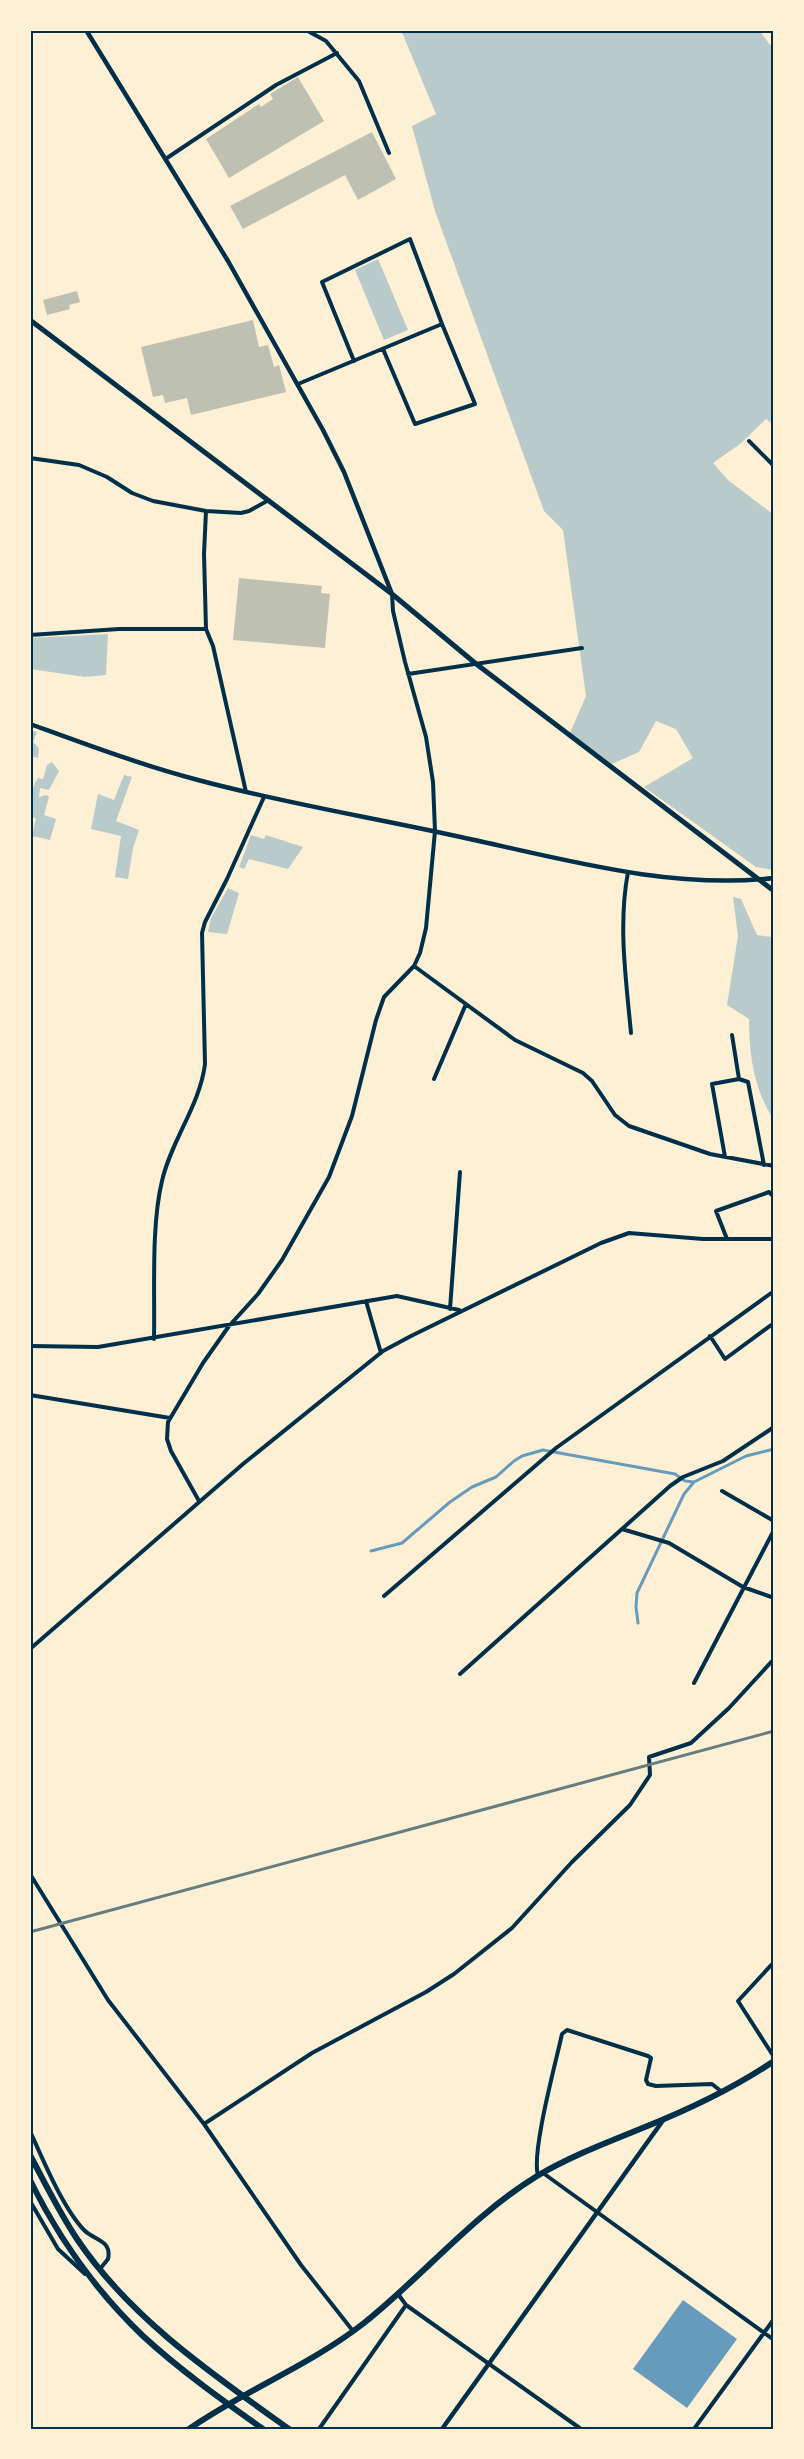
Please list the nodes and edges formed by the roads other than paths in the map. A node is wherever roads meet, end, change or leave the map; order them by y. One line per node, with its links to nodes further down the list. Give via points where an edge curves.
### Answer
1 (86, 30): 5 (street)
2 (306, 30): 3 (street, via 326,41)
3 (337, 53): 4 (street, via 359,81); 5 (street, via 276,85)
4 (390, 153)
5 (166, 158): 10 (street)
6 (30, 320): 14 (main road)
7 (442, 324): 8 (street); 8 (street, via 475,404 415,424); 9 (street, via 410,240 322,282)
8 (383, 349): 9 (street)
9 (354, 361): 10 (street)
10 (298, 384): 16 (street, via 344,472)
11 (749, 441): 13 (street)
12 (30, 458): 15 (street, via 80,465 132,493)
13 (774, 466)
14 (267, 501): 15 (street, via 249,512); 16 (main road)
15 (206, 511): 17 (street)
16 (392, 594): 20 (main road); 21 (street)
17 (206, 629): 18 (street); 23 (street)
18 (30, 635)
19 (582, 648): 20 (street)
20 (476, 663): 21 (street); 28 (main road)
21 (408, 674): 25 (street, via 430,757)
22 (30, 723): 23 (street, via 182,776)
23 (246, 792): 24 (street)
24 (264, 796): 25 (street); 50 (street, via 202,933 204,1079 173,1146 162,1182 157,1218)
25 (435, 831): 26 (street); 30 (street, via 426,928)
26 (628, 872): 28 (street, via 687,880); 32 (street, via 622,917)
27 (774, 878): 28 (street)
28 (758, 880): 29 (main road)
29 (774, 891)
30 (414, 966): 31 (street); 48 (street, via 384,996 352,1116 329,1177 282,1260)
31 (466, 1004): 34 (street); 36 (street, via 515,1040 583,1072 615,1115 629,1126)
32 (631, 1032)
33 (732, 1035): 35 (street)
34 (434, 1079)
35 (739, 1079): 36 (street, via 712,1084); 37 (street, via 748,1082)
36 (725, 1157): 37 (street)
37 (764, 1165): 38 (street)
38 (774, 1166)
39 (460, 1172): 45 (street)
40 (774, 1197): 41 (street, via 770,1192 716,1210)
41 (727, 1239): 42 (street); 46 (street, via 628,1233)
42 (774, 1239)
43 (774, 1291): 49 (street)
44 (366, 1301): 45 (street, via 397,1296); 48 (street); 52 (street)
45 (450, 1309): 46 (street)
46 (460, 1311): 52 (street)
47 (774, 1323): 49 (street, via 724,1359)
48 (229, 1326): 50 (street); 54 (street)
49 (710, 1336): 62 (street, via 556,1448)
50 (154, 1339): 51 (street, via 98,1347)
51 (30, 1346)
52 (381, 1353): 57 (street)
53 (30, 1395): 54 (street)
54 (171, 1418): 57 (street, via 167,1430 171,1451)
55 (774, 1427): 59 (street, via 723,1461 682,1478)
56 (722, 1491): 58 (street)
57 (199, 1501): 64 (street)
58 (774, 1521)
59 (622, 1529): 61 (street, via 666,1542); 66 (street)
60 (774, 1530): 61 (street)
61 (743, 1587): 63 (street); 67 (street)
62 (384, 1596)
63 (774, 1598)
64 (30, 1649)
65 (774, 1659): 73 (street, via 691,1743 648,1758 650,1775 630,1805 512,1928 426,1992 312,2053)
66 (460, 1674)
67 (694, 1683)
68 (30, 1874): 73 (street, via 108,2000)
69 (774, 1962): 70 (street, via 738,2001)
70 (774, 2059): 71 (main road)
71 (722, 2091): 72 (main road); 76 (street, via 712,2084 648,2084 651,2058 567,2030 562,2034 536,2161)
72 (664, 2119): 76 (main road); 79 (street)
73 (204, 2124): 85 (street, via 296,2258)
74 (30, 2131): 80 (street, via 73,2215 83,2229 108,2246 108,2259)
75 (30, 2155): 80 (main road, via 64,2218)
76 (540, 2175): 79 (street); 82 (main road, via 482,2216)
77 (30, 2180): 81 (main road, via 54,2224)
78 (30, 2201): 81 (street, via 63,2254)
79 (597, 2213): 86 (street); 88 (street)
80 (100, 2269): 89 (main road, via 162,2332)
81 (95, 2282): 90 (main road, via 143,2336)
82 (397, 2294): 83 (street); 85 (main road)
83 (406, 2305): 88 (street); 94 (street)
84 (774, 2319): 86 (street)
85 (353, 2331): 89 (main road)
86 (764, 2332): 87 (street); 97 (street)
87 (774, 2340)
88 (489, 2364): 95 (street); 96 (street)
89 (244, 2396): 90 (main road); 93 (main road)
90 (228, 2404): 91 (main road); 92 (main road)
91 (189, 2429)
92 (263, 2429)
93 (289, 2429)
94 (319, 2429)
95 (442, 2429)
96 (580, 2429)
97 (694, 2429)

